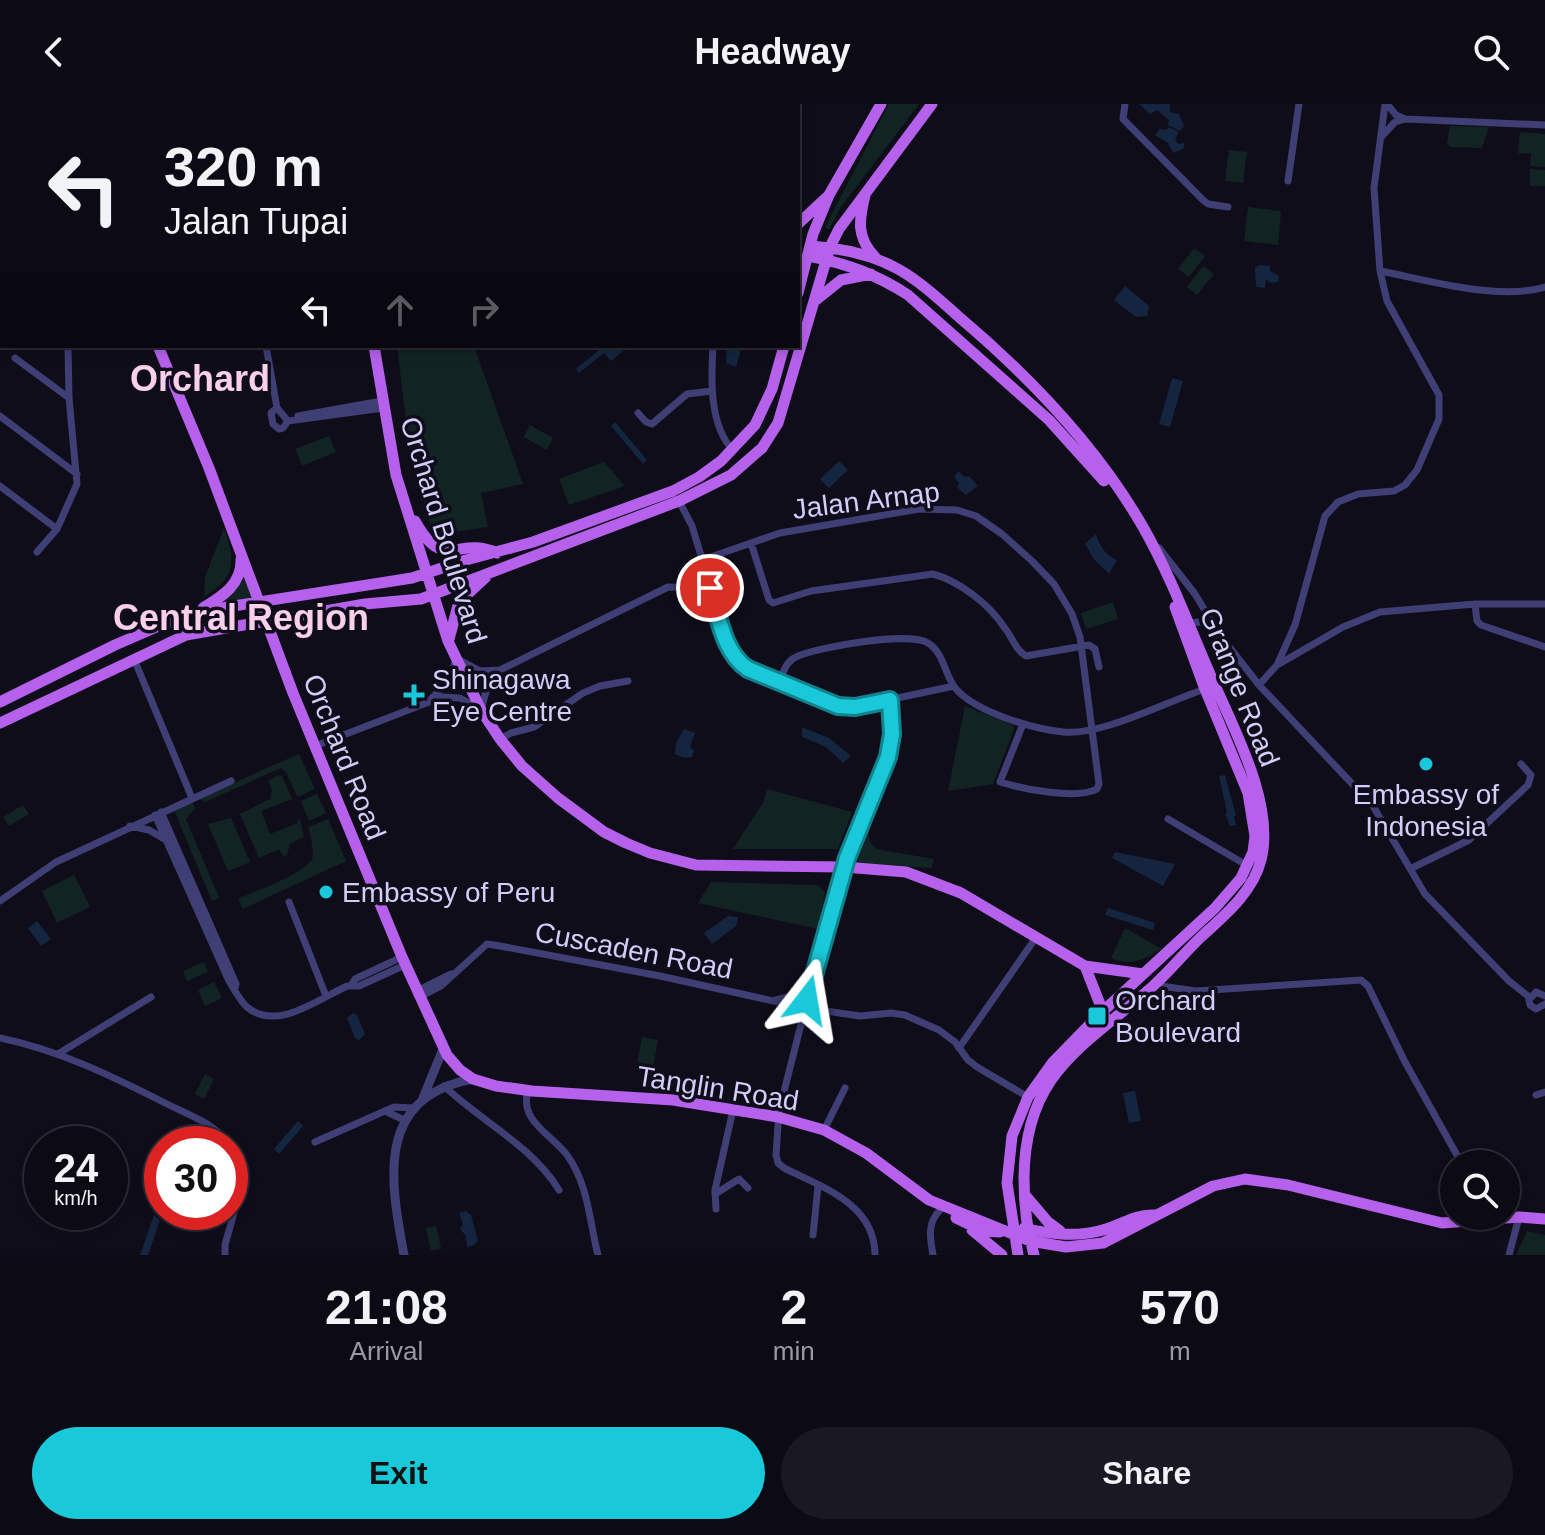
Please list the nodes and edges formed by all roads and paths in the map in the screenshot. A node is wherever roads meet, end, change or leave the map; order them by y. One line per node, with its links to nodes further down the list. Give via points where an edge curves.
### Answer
1 (881, 104): 11 (main road)
2 (932, 104): 10 (main road)
3 (1125, 104): 12 (street, via 1123,119 1203,200)
4 (1299, 104): 9 (street)
5 (1386, 104): 6 (street); 8 (street)
6 (1405, 119): 7 (street); 8 (street)
7 (1545, 125)
8 (1381, 138): 17 (street, via 1374,188)
9 (1288, 181)
10 (866, 191): 15 (main road); 16 (main road, via 858,225 867,249)
11 (829, 195): 13 (main road); 14 (main road)
12 (1228, 207)
13 (800, 222)
14 (804, 250): 15 (main road, Grange Road); 19 (main road)
15 (828, 253): 16 (main road, Grange Road); 18 (main road, Grange Road); 23 (main road)
16 (878, 260): 20 (main road, Grange Road)
17 (1380, 271): 21 (street, via 1514,292); 67 (street, via 1387,301 1439,395 1439,419 1405,485 1358,494 1338,502 1325,516 1295,625)
18 (871, 274): 22 (main road, Grange Road); 23 (main road, via 841,280)
19 (800, 279)
20 (914, 279): 22 (main road, via 906,286); 32 (main road, Grange Road)
21 (1545, 287)
22 (908, 295): 35 (main road, Grange Road)
23 (814, 302): 41 (main road, via 771,436 731,475 707,489)
24 (71, 348): 33 (street)
25 (159, 348): 46 (main road, Orchard Road)
26 (266, 348): 34 (street, via 283,415)
27 (374, 348): 34 (main road, Orchard Boulevard)
28 (713, 348): 31 (street)
29 (783, 348): 38 (main road, via 762,412)
30 (15, 358): 33 (street)
31 (712, 391): 36 (street, via 687,394 652,424); 38 (street)
32 (1042, 396): 35 (main road, via 1042,407); 43 (main road, Grange Road, via 1085,444)
33 (69, 398): 39 (street)
34 (382, 405): 42 (main road, Orchard Boulevard)
35 (1031, 405): 75 (main road, Grange Road, via 1081,454 1132,521 1162,572)
36 (638, 413)
37 (0, 416): 39 (street)
38 (729, 446): 41 (main road, via 721,461)
39 (77, 474): 44 (street)
40 (0, 486): 44 (street)
41 (676, 496): 48 (main road); 49 (street); 50 (main road)
42 (404, 501): 48 (main road, via 437,549 477,546); 51 (main road, Orchard Boulevard)
43 (1143, 528): 57 (street); 60 (main road, Grange Road)
44 (57, 529): 47 (street)
45 (751, 543): 49 (street, Jalan Arnap); 63 (street, Jalan Arnap, via 780,533 919,509 957,510 976,516 1018,547 1054,584 1072,614); 63 (street, via 773,603 811,591 933,574 947,578 995,615 1026,656)
46 (241, 550): 54 (main road, Orchard Road); 58 (main road, via 235,584)
47 (37, 552)
48 (498, 553): 51 (main road)
49 (702, 560): 52 (street)
50 (499, 568): 53 (main road); 62 (main road, via 459,602)
51 (426, 574): 53 (main road, Orchard Boulevard); 54 (main road)
52 (710, 588): 69 (street, via 668,587); 72 (street, via 728,645 740,664)
53 (434, 594): 59 (main road); 62 (main road, Orchard Boulevard)
54 (260, 603): 58 (main road); 59 (main road, Orchard Road)
55 (1475, 604): 56 (street); 64 (street, via 1481,625); 67 (street, via 1380,612)
56 (1545, 604)
57 (1204, 608): 60 (street); 61 (street)
58 (196, 613): 79 (main road, via 141,633)
59 (266, 620): 66 (main road, via 186,635); 85 (main road, Orchard Road)
60 (1191, 622): 61 (street); 75 (main road, Grange Road)
61 (1219, 634): 73 (street)
62 (448, 641): 65 (main road, Orchard Boulevard)
63 (1082, 646): 68 (street, via 1095,649); 83 (street, Jalan Arnap)
64 (1545, 647)
65 (456, 658): 69 (street, via 480,671); 77 (street, via 450,680); 80 (main road, Orchard Boulevard)
66 (134, 659): 81 (main road); 88 (street)
67 (1277, 665): 70 (street)
68 (1099, 667)
69 (500, 670): 80 (street, via 487,688)
70 (1269, 674): 73 (street); 76 (street)
71 (628, 681): 84 (street, via 583,693 534,727)
72 (779, 681): 74 (street, via 794,657 904,637 937,651); 78 (street, via 838,706)
73 (1259, 685): 76 (street)
74 (954, 686): 78 (street); 82 (street, via 981,706)
75 (1210, 687): 83 (street); 93 (main road, Grange Road, via 1248,793 1255,836); 101 (main road, Grange Road, via 1235,731 1264,811 1265,838 1254,880)
76 (1268, 695): 95 (street, via 1373,806)
77 (430, 700): 80 (street, via 450,696); 85 (street)
78 (890, 700): 94 (street, via 888,757)
79 (0, 702)
80 (481, 710): 84 (main road, Orchard Boulevard)
81 (0, 723)
82 (1023, 724): 83 (street, via 1065,732); 83 (street, Jalan Arnap, via 1000,782 1039,791 1097,789)
83 (1093, 729)
84 (500, 739): 94 (main road, Orchard Boulevard, via 580,816 650,853 696,865)
85 (315, 746): 99 (main road, Orchard Road)
86 (1521, 764): 95 (street, via 1531,775 1528,785 1469,840)
87 (231, 781): 88 (street)
88 (192, 798): 89 (street)
89 (158, 813): 91 (street); 92 (street); 105 (street, via 202,901)
90 (1168, 819): 93 (street)
91 (130, 826): 92 (street); 96 (street, via 43,869)
92 (168, 841): 105 (street)
93 (1248, 866): 102 (main road, Grange Road, via 1215,908)
94 (844, 867): 98 (main road, Orchard Boulevard, via 927,878); 103 (street)
95 (1410, 869): 111 (street, via 1425,894)
96 (0, 901)
97 (289, 902): 108 (street)
98 (1037, 936): 100 (main road, Orchard Boulevard); 119 (street)
99 (403, 961): 107 (main road, Orchard Road); 108 (street, via 359,986)
100 (1085, 966): 102 (main road, Orchard Boulevard); 115 (main road)
101 (1171, 968): 104 (main road, Grange Road); 106 (street, via 1171,980)
102 (1143, 974): 115 (main road, Grange Road)
103 (811, 985): 112 (street); 114 (street)
104 (1154, 985): 106 (street); 117 (main road, Grange Road)
105 (235, 988): 108 (street, via 245,1005 272,1017)
106 (1183, 991): 136 (street, via 1361,980)
107 (418, 994): 112 (street, Cuscaden Road, via 441,986 487,944); 120 (main road, Orchard Road)
108 (326, 996)
109 (1545, 996): 111 (street, via 1536,992)
110 (151, 997): 121 (street)
111 (1529, 997): 113 (street, via 1532,1007)
112 (774, 1000): 114 (street, Cuscaden Road)
113 (1543, 1006): 116 (street)
114 (805, 1008): 119 (street, Cuscaden Road, via 860,1016 905,1015 939,1030); 131 (street)
115 (1101, 1013): 117 (main road); 126 (main road, Grange Road, via 1053,1062)
116 (1545, 1018)
117 (1110, 1022): 141 (main road, Grange Road, via 1059,1069 1038,1100 1026,1142)
118 (0, 1038): 121 (street)
119 (959, 1048): 126 (street, Cuscaden Road, via 977,1067)
120 (443, 1049): 122 (main road); 127 (street)
121 (58, 1054): 133 (street)
122 (473, 1079): 123 (street); 125 (main road, Tanglin Road)
123 (444, 1086): 127 (street); 139 (street, via 533,1159)
124 (845, 1088): 134 (street)
125 (528, 1091): 129 (main road, Tanglin Road, via 673,1100); 159 (street, via 528,1114 566,1154 582,1183)
126 (1028, 1097): 151 (main road, Grange Road, via 1009,1158)
127 (423, 1098): 128 (street)
128 (413, 1108): 130 (street); 132 (street)
129 (733, 1110): 131 (main road, Tanglin Road); 140 (street)
130 (385, 1111): 132 (street); 135 (street)
131 (778, 1117): 134 (main road, Tanglin Road); 137 (street, via 778,1163)
132 (404, 1120): 158 (street, via 393,1167)
133 (209, 1126)
134 (824, 1130): 142 (main road, Tanglin Road, via 866,1153)
135 (317, 1141)
136 (1454, 1150)
137 (818, 1186): 154 (street); 160 (street, via 854,1205 865,1219)
138 (748, 1188): 140 (street, via 739,1179)
139 (559, 1190)
140 (715, 1194): 143 (street)
141 (1024, 1194): 153 (main road, via 1048,1222); 155 (main road, Grange Road)
142 (929, 1200): 144 (main road); 151 (main road, Tanglin Road)
143 (716, 1209)
144 (940, 1210): 148 (main road); 161 (street, via 929,1235)
145 (1153, 1215): 149 (main road, Tanglin Road, via 1219,1183 1245,1179); 153 (main road, Tanglin Road); 156 (main road, Tanglin Road, via 1103,1243)
146 (1520, 1217): 147 (main road, Tanglin Road)
147 (1545, 1219)
148 (960, 1221): 151 (main road, via 983,1231); 162 (main road)
149 (1440, 1223)
150 (229, 1230): 157 (street)
151 (1010, 1230): 155 (main road, Tanglin Road); 163 (main road, Grange Road)
152 (1516, 1230): 166 (street)
153 (1077, 1234): 155 (main road, Tanglin Road)
154 (813, 1235)
155 (1029, 1235): 156 (main road, Tanglin Road); 164 (main road, Grange Road)
156 (1066, 1247): 165 (main road)
157 (225, 1255)
158 (404, 1255)
159 (598, 1255)
160 (875, 1255)
161 (933, 1255)
162 (1002, 1255)
163 (1018, 1255)
164 (1034, 1255)
165 (1056, 1255)
166 (1509, 1255)

